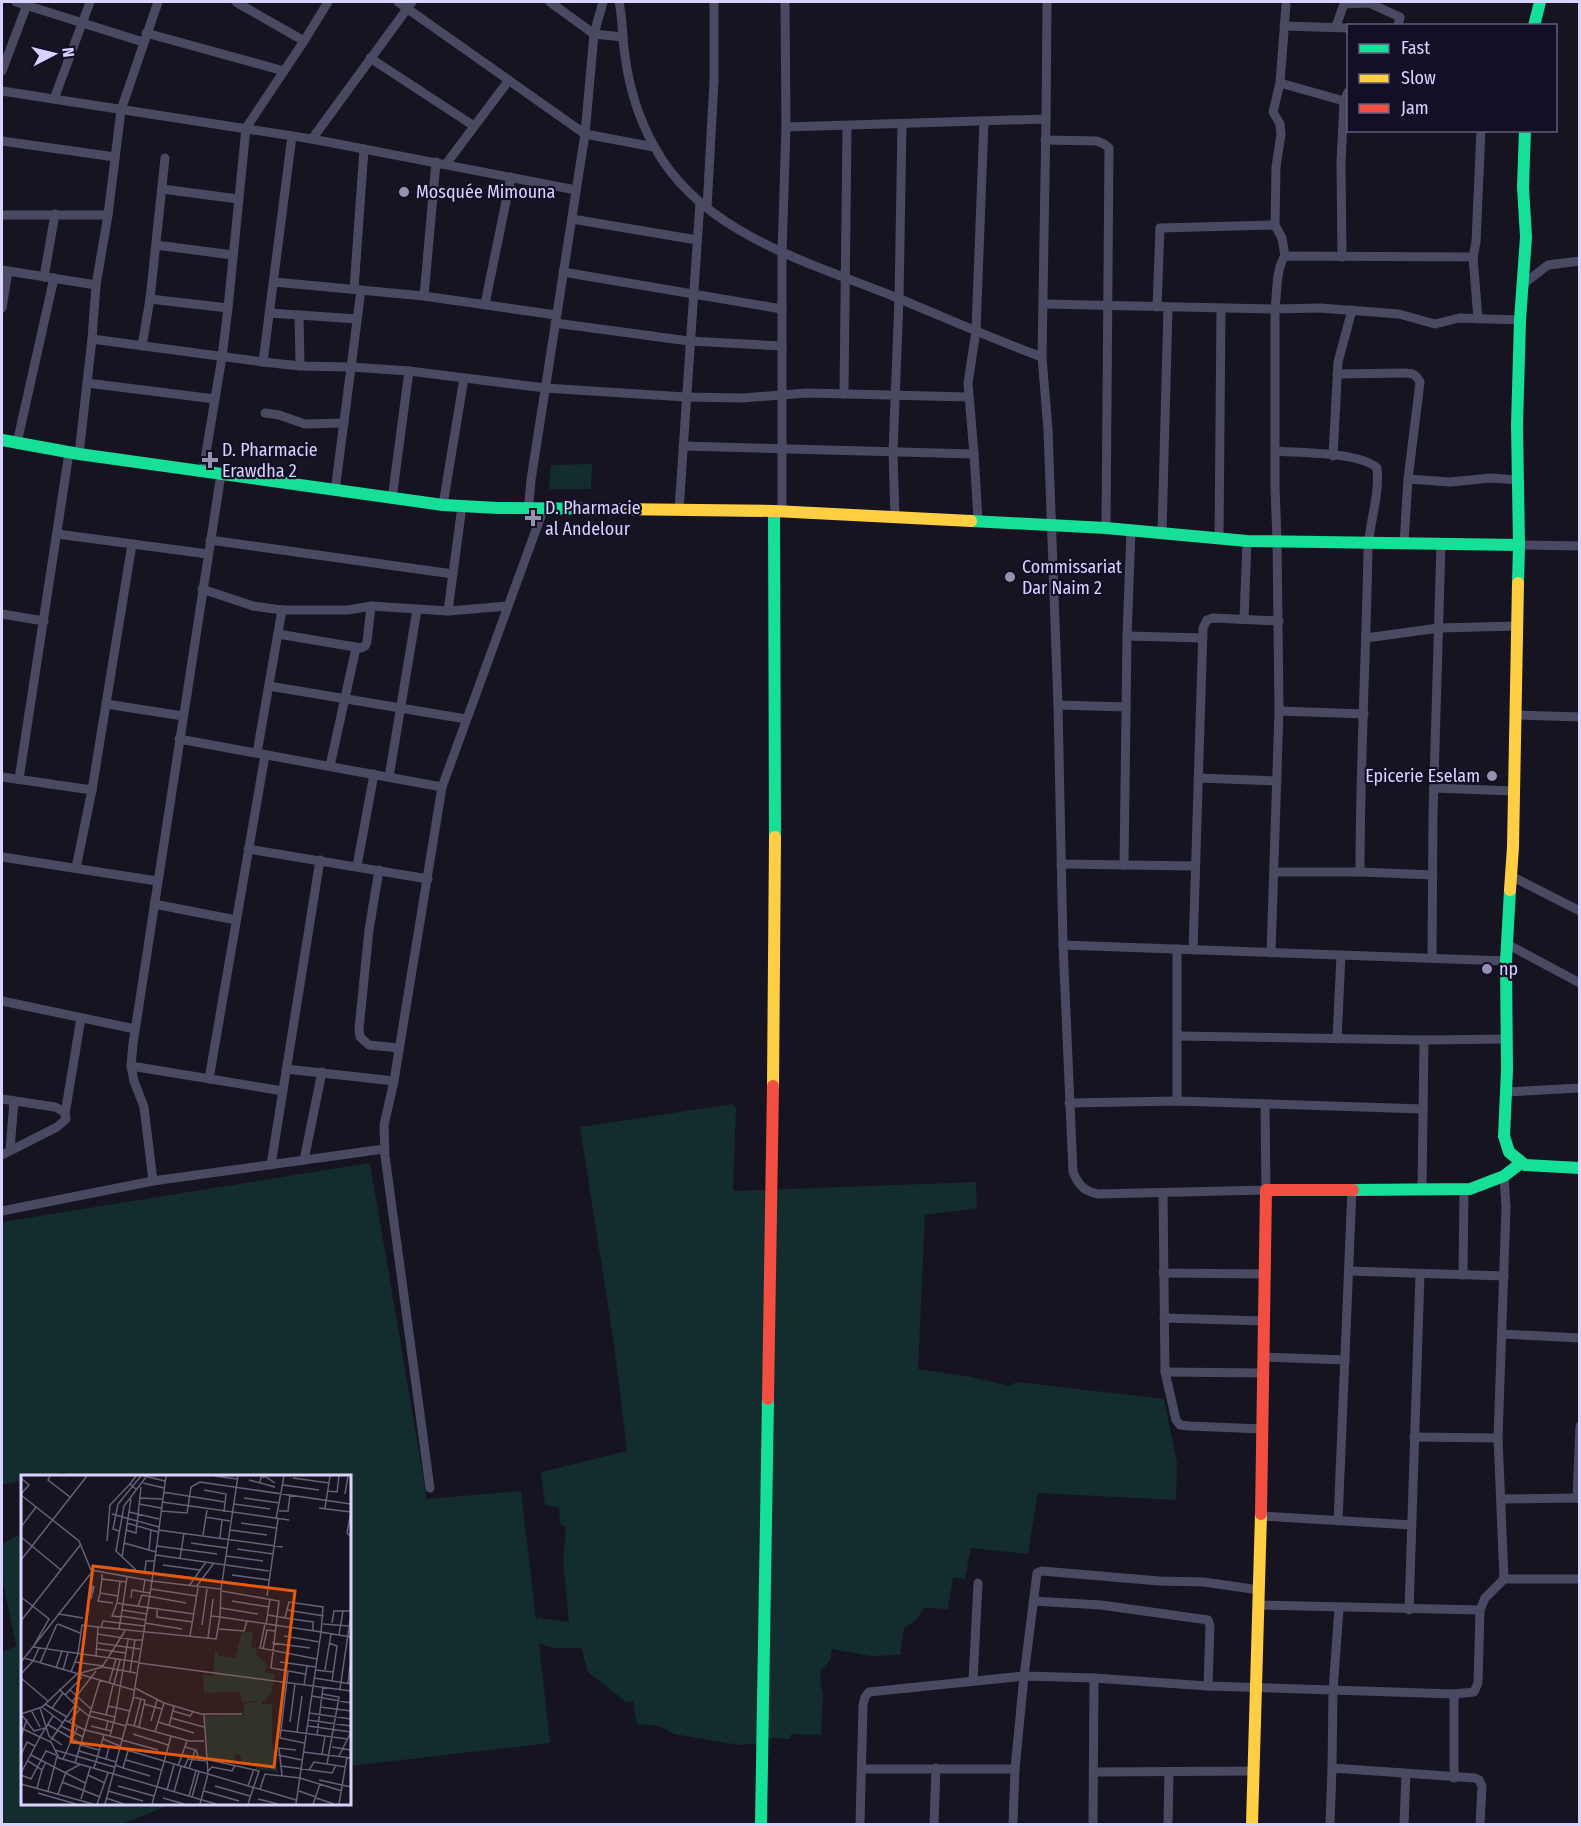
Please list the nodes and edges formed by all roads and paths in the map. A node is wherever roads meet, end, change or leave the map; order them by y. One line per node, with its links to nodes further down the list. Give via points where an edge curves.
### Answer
1 (16, 2): 13 (street)
2 (90, 2): 17 (street)
3 (158, 2): 25 (street)
4 (236, 2): 26 (street)
5 (328, 2): 26 (street)
6 (398, 2): 15 (street)
7 (550, 2): 23 (street)
8 (603, 2): 23 (street)
9 (619, 2): 24 (street)
10 (714, 2): 59 (street, via 714,81)
11 (785, 2): 41 (street)
12 (1047, 2): 36 (street)
13 (27, 3): 17 (street); 28 (street)
14 (1536, 4): 19 (street)
15 (409, 5): 27 (street); 30 (street)
16 (1286, 5): 20 (street)
17 (82, 22): 25 (street); 34 (street)
18 (1399, 24): 21 (street, via 1401,17 1370,3 1344,4)
19 (1534, 24)
20 (1284, 26): 21 (street); 31 (street)
21 (1336, 26): 22 (street)
22 (1347, 28)
23 (594, 34): 24 (street); 45 (street)
24 (623, 37): 50 (street, via 634,98)
25 (145, 38): 29 (street); 35 (street)
26 (304, 41): 29 (street)
27 (370, 58): 39 (street); 47 (street)
28 (2, 71)
29 (284, 71): 42 (street)
30 (509, 80): 39 (street); 45 (street)
31 (1280, 83): 33 (street); 64 (street, via 1273,112 1281,134)
32 (2, 91): 34 (street)
33 (1346, 96): 70 (street, via 1341,163)
34 (54, 99): 35 (street)
35 (120, 110): 42 (street); 52 (street)
36 (1046, 119): 37 (street); 48 (street)
37 (984, 121): 38 (street); 103 (street)
38 (902, 124): 40 (street); 85 (street)
39 (474, 126): 54 (street)
40 (847, 126): 41 (street); 75 (street)
41 (786, 127): 67 (street)
42 (246, 128): 46 (street); 58 (street)
43 (1481, 132): 71 (street)
44 (1525, 132): 80 (street, via 1526,237)
45 (585, 134): 50 (street); 57 (street)
46 (292, 136): 47 (street); 78 (street)
47 (312, 139): 51 (street)
48 (1045, 140): 87 (street); 88 (street, via 1097,141 1109,148)
49 (2, 141): 52 (street)
50 (654, 147): 59 (street, via 679,182)
51 (364, 149): 54 (street); 81 (street)
52 (115, 157): 62 (street)
53 (165, 158): 56 (street)
54 (441, 163): 55 (street); 83 (street)
55 (511, 177): 57 (street); 86 (street)
56 (162, 189): 58 (street); 66 (street)
57 (576, 190): 63 (street)
58 (238, 199): 68 (street)
59 (703, 205): 65 (street); 67 (street)
60 (55, 214): 61 (street); 62 (street); 76 (street)
61 (2, 215)
62 (108, 215): 79 (street)
63 (572, 219): 65 (street); 74 (street)
64 (1275, 225): 69 (street); 89 (street, via 1160,228)
65 (697, 240): 82 (street)
66 (156, 245): 68 (street); 84 (street)
67 (782, 253): 75 (street); 94 (street)
68 (233, 255): 92 (street)
69 (1286, 256): 70 (street); 95 (street, via 1282,260)
70 (1342, 257): 71 (street)
71 (1473, 257): 101 (street)
72 (1580, 261): 80 (street, via 1548,265)
73 (5, 271): 76 (street); 91 (street)
74 (563, 272): 82 (street); 100 (street)
75 (845, 277): 85 (street); 118 (street)
76 (44, 278): 77 (street)
77 (54, 278): 79 (street); 127 (street)
78 (274, 282): 81 (street); 97 (street)
79 (96, 285): 104 (street)
80 (1522, 285): 102 (street)
81 (357, 290): 83 (street); 99 (street)
82 (693, 294): 94 (street); 105 (street)
83 (424, 296): 86 (street)
84 (150, 299): 92 (street); 106 (street)
85 (899, 299): 103 (street); 119 (street)
86 (485, 304): 100 (street)
87 (1044, 304): 88 (street); 109 (street)
88 (1107, 306): 89 (street); 150 (street)
89 (1157, 307): 90 (street)
90 (1168, 307): 93 (street); 152 (street)
91 (2, 308)
92 (228, 308): 108 (street)
93 (1221, 308): 95 (street); 154 (street)
94 (782, 309): 107 (street)
95 (1275, 309): 96 (street); 130 (street)
96 (1352, 310): 101 (street, via 1399,314 1435,324 1459,318); 114 (street)
97 (270, 313): 98 (street); 110 (street)
98 (299, 315): 99 (street); 111 (street)
99 (357, 319): 112 (street)
100 (556, 319): 105 (street); 117 (street)
101 (1478, 319): 102 (street)
102 (1520, 320): 138 (street)
103 (976, 332): 109 (street); 122 (street)
104 (92, 339): 106 (street); 116 (street)
105 (689, 341): 107 (street); 121 (street)
106 (142, 346): 108 (street)
107 (782, 346): 120 (street)
108 (222, 357): 110 (street); 123 (street)
109 (1042, 357): 149 (street)
110 (263, 362): 111 (street)
111 (300, 366): 112 (street)
112 (351, 367): 113 (street); 125 (street)
113 (409, 371): 115 (street); 140 (street)
114 (1337, 374): 134 (street); 137 (street, via 1417,376 1420,382)
115 (464, 378): 117 (street); 141 (street)
116 (87, 383): 123 (street); 132 (street)
117 (545, 387): 121 (street); 143 (street, via 530,502)
118 (844, 394): 119 (street); 120 (street)
119 (896, 395): 122 (street); 131 (street)
120 (783, 396): 121 (street); 129 (street)
121 (685, 397): 128 (street)
122 (968, 397): 133 (street)
123 (215, 399): 135 (street)
124 (265, 413): 125 (street, via 305,424)
125 (344, 423): 139 (street)
126 (2, 440): 127 (street)
127 (17, 443): 132 (street)
128 (683, 446): 129 (street); 145 (street)
129 (782, 450): 131 (street); 146 (street)
130 (1275, 451): 134 (street); 156 (street)
131 (893, 452): 133 (street); 147 (street)
132 (74, 454): 135 (street); 153 (street)
133 (974, 454): 148 (street)
134 (1333, 456): 158 (street, via 1354,458 1377,468)
135 (203, 471): 136 (street)
136 (221, 474): 139 (street); 155 (street)
137 (1408, 478): 138 (street, via 1450,482); 160 (street)
138 (1517, 480): 162 (street)
139 (335, 490): 140 (street)
140 (392, 499): 141 (street)
141 (443, 505): 142 (street)
142 (462, 506): 143 (street); 165 (street)
143 (526, 508): 144 (street)
144 (544, 508): 145 (street); 168 (street)
145 (679, 510): 146 (street)
146 (778, 511): 147 (street); 321 (street)
147 (895, 516): 148 (street)
148 (978, 520): 149 (street)
149 (1051, 526): 150 (street); 186 (street)
150 (1106, 528): 151 (street)
151 (1131, 530): 152 (street); 179 (street)
152 (1162, 533): 154 (street)
153 (57, 534): 159 (street); 174 (street)
154 (1219, 539): 157 (street)
155 (210, 540): 164 (street); 165 (street)
156 (1277, 540): 157 (street); 158 (street); 175 (street)
157 (1247, 541): 173 (street)
158 (1369, 543): 160 (street); 181 (street)
159 (132, 544): 164 (street); 185 (street)
160 (1404, 544): 161 (street)
161 (1440, 544): 162 (street); 177 (street)
162 (1519, 545): 163 (street); 176 (street)
163 (1580, 546)
164 (208, 554): 166 (street)
165 (453, 574): 171 (street)
166 (202, 589): 170 (street, via 253,606); 192 (street)
167 (371, 606): 169 (street); 170 (street); 182 (street, via 367,642)
168 (508, 606): 171 (street); 194 (street)
169 (417, 609): 171 (street); 187 (street)
170 (282, 610): 178 (street)
171 (448, 611)
172 (2, 614): 174 (street)
173 (1244, 620): 175 (street); 180 (street, via 1207,620)
174 (44, 621): 202 (street)
175 (1279, 621): 189 (street)
176 (1518, 626): 177 (street); 191 (street)
177 (1439, 628): 181 (street); 205 (street)
178 (278, 634): 182 (street); 183 (street)
179 (1127, 636): 180 (street); 188 (street)
180 (1203, 638): 201 (street)
181 (1366, 638): 190 (street)
182 (356, 648): 184 (street)
183 (269, 686): 184 (street); 196 (street)
184 (344, 699): 187 (street); 197 (street)
185 (106, 704): 192 (street); 206 (street)
186 (1058, 705): 188 (street); 211 (street)
187 (400, 708): 194 (street); 200 (street)
188 (1126, 708): 212 (street)
189 (1279, 711): 190 (street); 203 (street)
190 (1364, 714): 218 (street)
191 (1516, 715): 193 (street); 207 (street)
192 (183, 716): 195 (street)
193 (1580, 717)
194 (466, 719): 204 (street)
195 (180, 739): 196 (street); 222 (street)
196 (261, 754): 197 (street); 208 (street)
197 (330, 766): 198 (street)
198 (374, 774): 200 (street); 213 (street)
199 (2, 777): 202 (street)
200 (389, 777): 204 (street)
201 (1198, 778): 203 (street); 214 (street)
202 (19, 779): 206 (street)
203 (1277, 781): 217 (street)
204 (442, 787): 221 (street)
205 (1434, 788): 207 (street); 219 (street)
206 (92, 790): 215 (street)
207 (1514, 790): 220 (street)
208 (248, 849): 210 (street); 225 (street)
209 (2, 857): 215 (street)
210 (320, 860): 213 (street); 244 (street)
211 (1061, 864): 212 (street); 227 (street)
212 (1124, 865): 214 (street)
213 (357, 866): 216 (street)
214 (1195, 866): 229 (street)
215 (76, 868): 222 (street)
216 (379, 870): 221 (street); 242 (street, via 369,930 360,1038 369,1045)
217 (1275, 872): 218 (street); 230 (street)
218 (1360, 872): 219 (street)
219 (1433, 875): 232 (street)
220 (1511, 876): 224 (street); 226 (street)
221 (428, 879): 242 (street)
222 (157, 880): 223 (street)
223 (154, 904): 225 (street); 237 (street)
224 (1580, 911)
225 (236, 920): 246 (street)
226 (1507, 944): 233 (street); 234 (street)
227 (1063, 945): 228 (street); 254 (street)
228 (1178, 949): 229 (street); 238 (street)
229 (1193, 950): 230 (street)
230 (1271, 952): 231 (street)
231 (1341, 955): 232 (street); 239 (street)
232 (1432, 958): 233 (street)
233 (1506, 961): 240 (street)
234 (1580, 983)
235 (2, 1001): 236 (street)
236 (81, 1018): 237 (street); 257 (street)
237 (135, 1029): 243 (street)
238 (1178, 1036): 239 (street); 253 (street)
239 (1337, 1039): 241 (street)
240 (1507, 1039): 241 (street); 250 (street)
241 (1424, 1041): 256 (street)
242 (399, 1048): 247 (street)
243 (131, 1066): 246 (street); 265 (street, via 144,1107)
244 (286, 1069): 245 (street); 249 (street)
245 (322, 1072): 247 (street); 260 (street)
246 (209, 1079): 249 (street)
247 (393, 1082): 258 (street, via 384,1125)
248 (1580, 1088): 250 (street)
249 (283, 1091): 262 (street)
250 (1506, 1092): 261 (street, via 1504,1136 1509,1152)
251 (2, 1099): 252 (street)
252 (14, 1101): 257 (street, via 55,1107); 259 (street)
253 (1177, 1101): 254 (street); 255 (street)
254 (1069, 1103): 270 (street, via 1073,1173 1079,1186 1098,1194)
255 (1265, 1105): 256 (street); 269 (street)
256 (1423, 1109): 268 (street)
257 (65, 1114): 259 (street, via 63,1123)
258 (384, 1149): 260 (street); 290 (street)
259 (6, 1153)
260 (304, 1160): 262 (street)
261 (1521, 1163): 263 (street); 264 (street)
262 (271, 1165): 265 (street)
263 (1580, 1168)
264 (1504, 1176): 266 (street, via 1477,1188); 277 (street)
265 (153, 1182): 271 (street)
266 (1464, 1188): 268 (street); 276 (street)
267 (1352, 1189): 268 (street); 269 (street); 272 (street)
268 (1422, 1189)
269 (1266, 1190): 270 (street); 274 (street)
270 (1163, 1194): 273 (street)
271 (2, 1211)
272 (1349, 1271): 275 (street); 283 (street)
273 (1163, 1273): 274 (street); 278 (street)
274 (1264, 1274): 279 (street)
275 (1420, 1274): 276 (street); 288 (street)
276 (1463, 1275): 277 (street)
277 (1504, 1276): 280 (street)
278 (1164, 1318): 279 (street); 284 (street)
279 (1264, 1321): 282 (street)
280 (1502, 1334): 281 (street); 289 (street)
281 (1580, 1338)
282 (1263, 1357): 283 (street); 285 (street)
283 (1345, 1360): 294 (street)
284 (1165, 1372): 285 (street); 287 (street, via 1180,1425)
285 (1263, 1373): 287 (street)
286 (1580, 1426): 291 (street)
287 (1262, 1429): 293 (street)
288 (1414, 1437): 289 (street); 295 (street)
289 (1498, 1438): 292 (street)
290 (430, 1488)
291 (1578, 1498): 292 (street)
292 (1501, 1499): 296 (street)
293 (1261, 1516): 294 (street); 299 (street)
294 (1338, 1521): 295 (street)
295 (1412, 1525): 303 (street)
296 (1504, 1579): 297 (street); 304 (street, via 1485,1598)
297 (1580, 1579)
298 (978, 1583): 307 (street)
299 (1259, 1590): 300 (street, via 1204,1582 1042,1571 1037,1573); 301 (street)
300 (1033, 1601): 305 (street); 308 (street, via 1101,1605 1208,1620)
301 (1259, 1605): 302 (street); 309 (street)
302 (1339, 1608): 303 (street); 310 (street)
303 (1409, 1610): 304 (street)
304 (1480, 1610): 311 (street, via 1478,1683 1474,1692)
305 (1024, 1676): 306 (street); 307 (street); 315 (street)
306 (1094, 1678): 308 (street); 317 (street)
307 (973, 1681): 314 (street, via 869,1692 863,1705)
308 (1208, 1686): 309 (street)
309 (1257, 1688): 310 (street); 316 (street)
310 (1333, 1691): 311 (street); 313 (street)
311 (1454, 1694): 320 (street)
312 (936, 1768): 314 (street); 315 (street); 323 (street)
313 (1332, 1768): 319 (street); 328 (street)
314 (862, 1769): 322 (street)
315 (1015, 1769): 324 (street)
316 (1254, 1771): 318 (street); 327 (street)
317 (1095, 1772): 318 (street); 325 (street)
318 (1170, 1773): 326 (street)
319 (1406, 1774): 320 (street); 329 (street)
320 (1454, 1778): 330 (street, via 1479,1780)
321 (761, 1824)
322 (860, 1824)
323 (934, 1824)
324 (1013, 1824)
325 (1093, 1824)
326 (1168, 1824)
327 (1252, 1824)
328 (1330, 1824)
329 (1404, 1824)
330 (1480, 1824)

